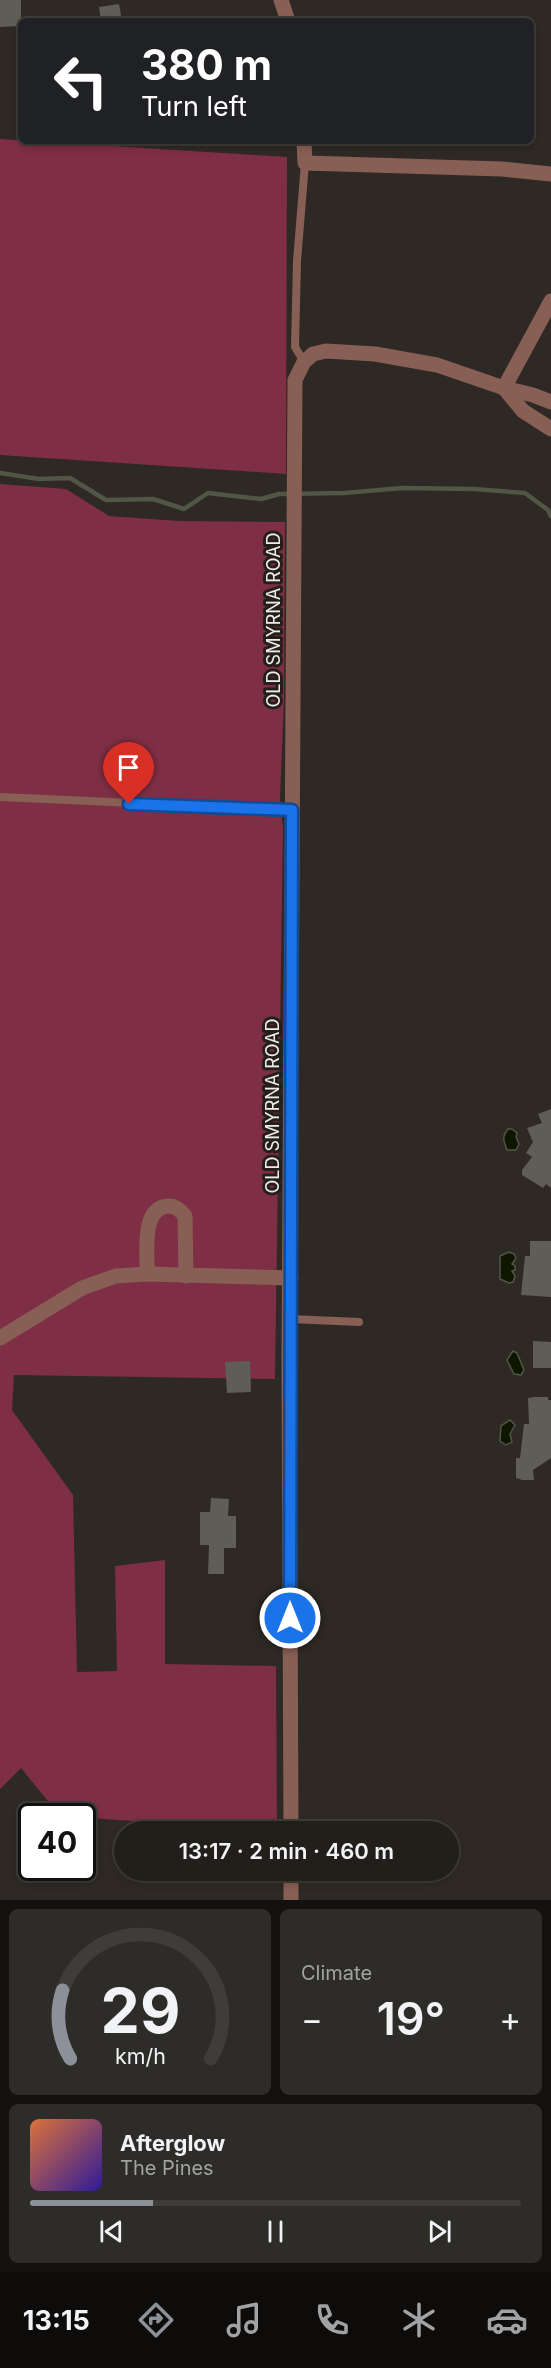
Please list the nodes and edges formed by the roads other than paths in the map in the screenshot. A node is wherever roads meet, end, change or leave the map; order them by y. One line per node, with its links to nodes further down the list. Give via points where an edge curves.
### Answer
1 (281, 0): 2 (street)
2 (287, 18)
3 (304, 144): 4 (street)
4 (305, 164): 5 (street, via 502,169); 7 (lane, via 295,347)
5 (551, 174)
6 (551, 302): 8 (street)
7 (304, 362): 8 (street, via 313,354 326,351 398,357 437,365); 12 (street, OLD SMYRNA ROAD, via 295,380)
8 (504, 388): 9 (street); 10 (street, via 523,411)
9 (551, 402)
10 (551, 429)
11 (0, 797): 12 (lane)
12 (292, 810): 15 (street, OLD SMYRNA ROAD)
13 (147, 1274): 14 (street); 14 (street, via 149,1221 156,1211 170,1206 180,1210 186,1221); 18 (street, via 116,1276 93,1283)
14 (186, 1276): 15 (street)
15 (291, 1278): 16 (street, OLD SMYRNA ROAD)
16 (290, 1319): 17 (lane); 19 (street, OLD SMYRNA ROAD)
17 (360, 1322)
18 (0, 1338)
19 (291, 1821)
20 (291, 1881): 21 (street)
21 (291, 1900)

